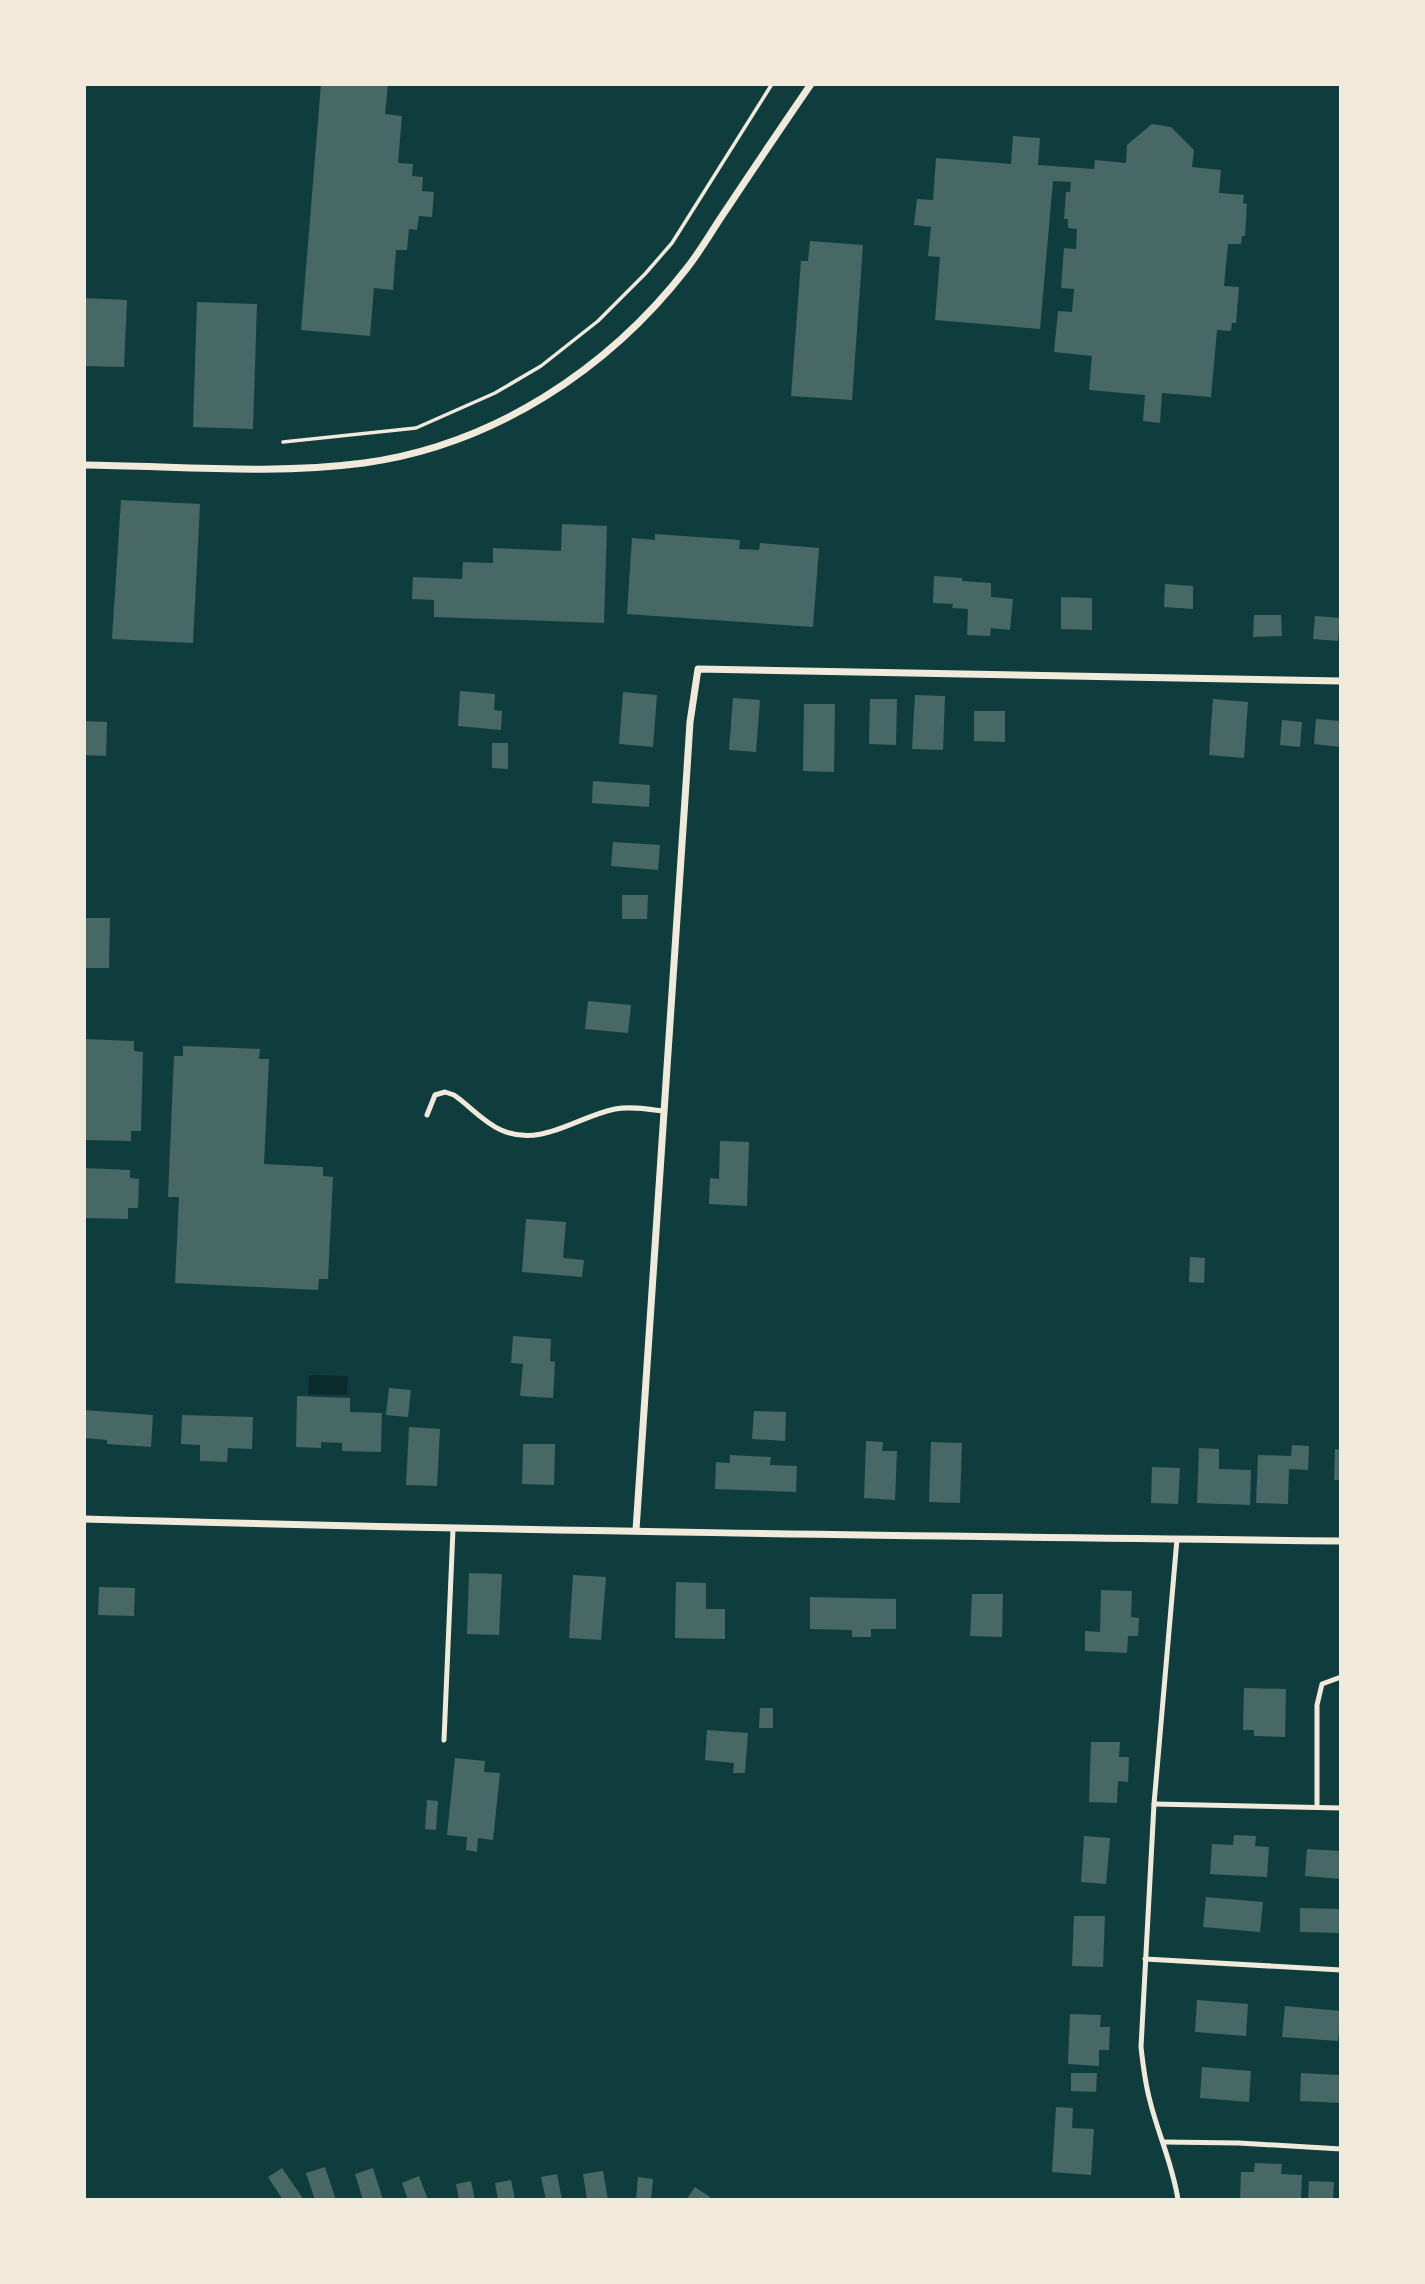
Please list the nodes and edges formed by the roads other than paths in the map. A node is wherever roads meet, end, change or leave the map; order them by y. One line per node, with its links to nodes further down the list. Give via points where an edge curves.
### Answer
1 (810, 84): 2 (street, via 688,267 660,300 587,368 527,408 448,444 363,463 286,468)
2 (84, 465)
3 (1341, 681): 4 (street, via 698,669 690,722)
4 (663, 1111): 5 (lane, via 618,1108 536,1137 500,1130 445,1093 435,1095); 8 (street)
5 (427, 1115)
6 (84, 1519): 7 (street)
7 (453, 1529): 8 (street); 12 (lane)
8 (636, 1530): 9 (street)
9 (1177, 1539): 10 (street); 13 (lane)
10 (1341, 1541)
11 (1341, 1677): 14 (lane, via 1322,1685 1317,1705)
12 (444, 1740)
13 (1154, 1804): 14 (lane); 16 (lane)
14 (1317, 1807): 15 (lane)
15 (1341, 1808)
16 (1145, 1959): 17 (lane); 18 (lane, via 1141,2047 1150,2102)
17 (1341, 1970)
18 (1164, 2142): 19 (lane); 20 (lane)
19 (1341, 2149)
20 (1178, 2200)

